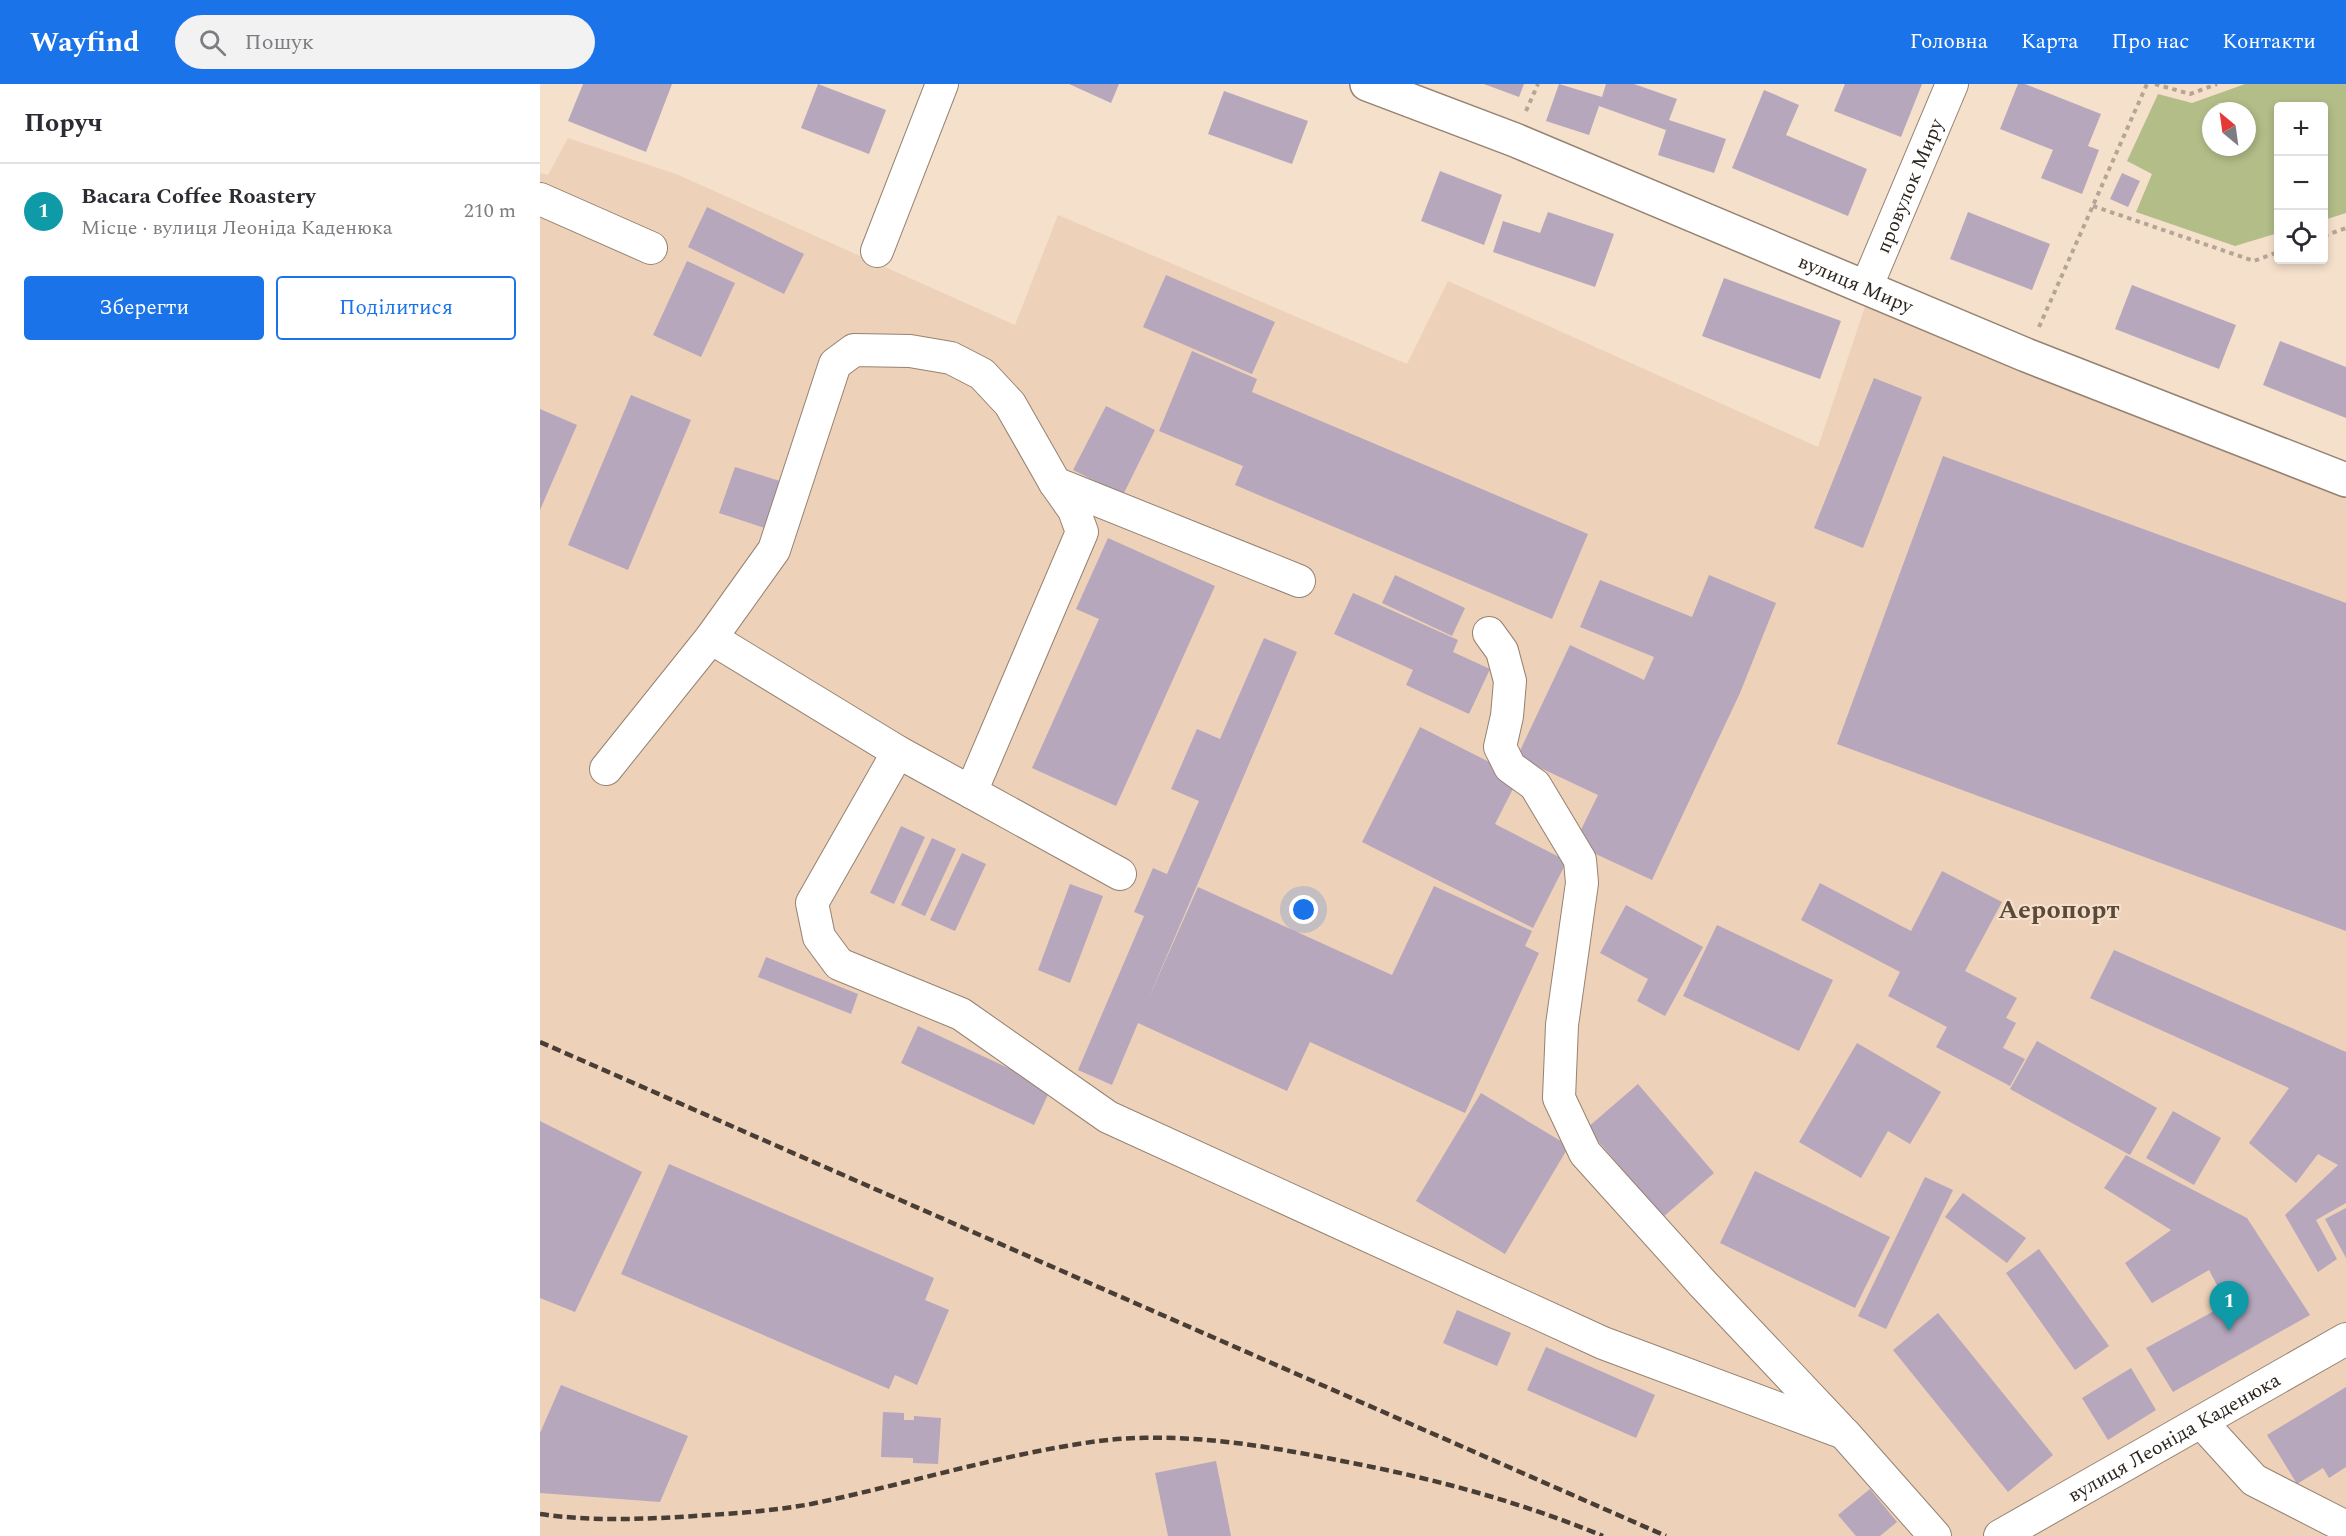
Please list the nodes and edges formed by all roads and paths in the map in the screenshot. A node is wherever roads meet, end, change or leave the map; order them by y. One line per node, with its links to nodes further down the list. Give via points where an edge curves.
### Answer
1 (942, 84): 12 (street)
2 (1367, 84): 14 (main road, вулиця Миру, via 1515,140)
3 (1952, 84): 14 (street, провулок Миру)
4 (2147, 84): 8 (path)
5 (2155, 84): 6 (path, via 2190,94)
6 (2217, 84)
7 (540, 199): 11 (street)
8 (2092, 206): 13 (path, via 2254,261); 15 (path)
9 (2346, 228): 10 (path)
10 (2328, 235)
11 (651, 248)
12 (877, 251)
13 (2274, 254)
14 (1866, 288): 15 (main road, вулиця Миру)
15 (2026, 356): 16 (main road, вулиця Миру)
16 (2346, 480)
17 (1055, 483): 18 (street); 20 (street, via 1010,404 982,374 951,358 910,351 854,350 835,364 774,550); 23 (street, via 1074,510 1082,532)
18 (1299, 581)
19 (1489, 633): 27 (street, via 1502,651 1510,681 1500,747 1510,767 1535,785 1580,860 1582,883 1562,1025 1559,1098 1585,1153)
20 (711, 638): 21 (street); 22 (street)
21 (898, 752): 23 (street); 27 (street, via 812,903 819,937 839,964 961,1014 1108,1117 1604,1343)
22 (606, 769)
23 (971, 792): 24 (street)
24 (1120, 874)
25 (2346, 1339): 26 (street, вулиця Леоніда Каденюка)
26 (2202, 1423): 28 (street, via 2254,1480); 30 (street, вулиця Леоніда Каденюка)
27 (1844, 1433): 29 (street)
28 (2346, 1527)
29 (1935, 1536)
30 (2000, 1536)

